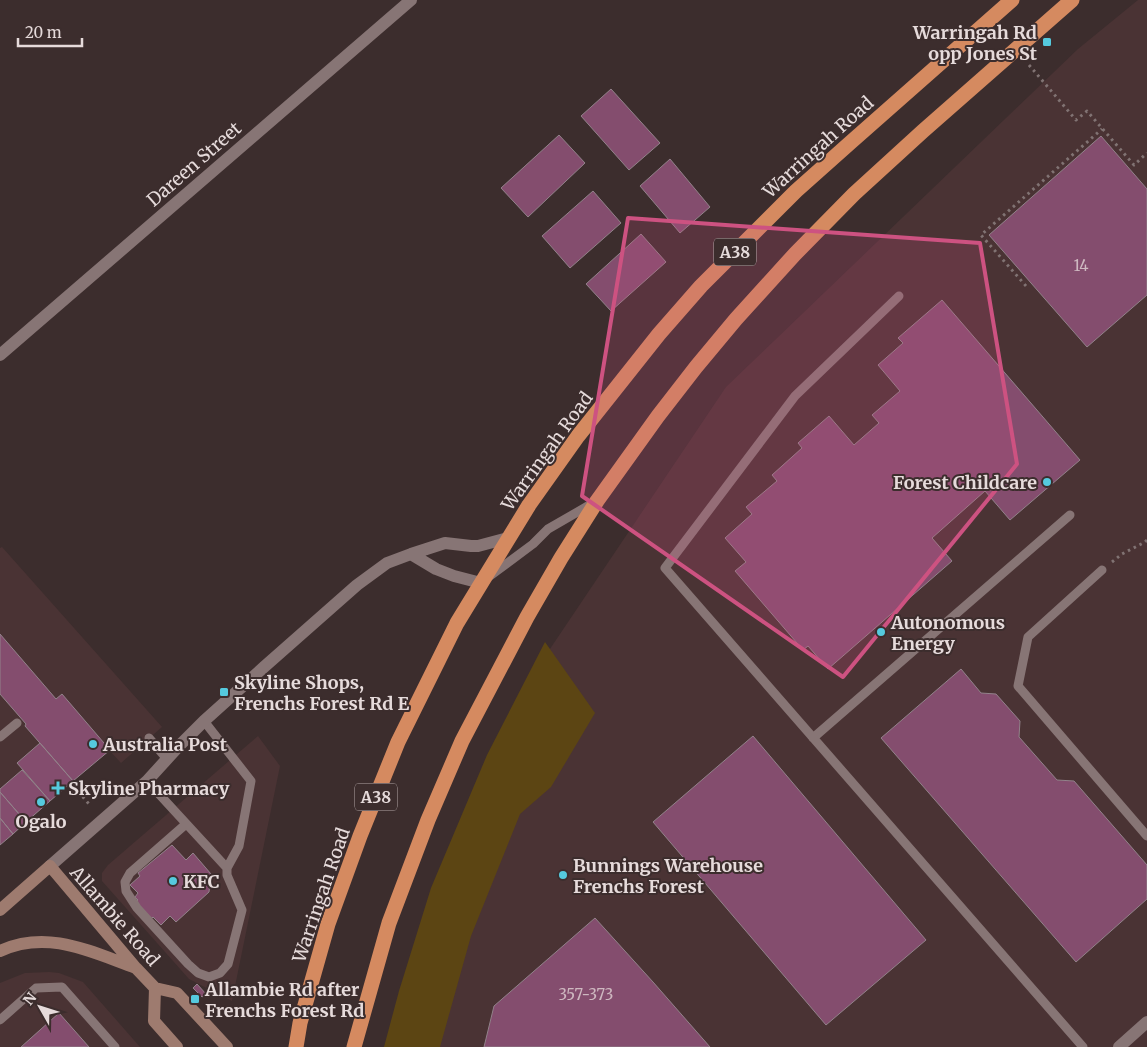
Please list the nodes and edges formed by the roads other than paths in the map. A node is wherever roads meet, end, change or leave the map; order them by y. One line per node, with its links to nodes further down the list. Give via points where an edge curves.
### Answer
1 (411, 0): 5 (street, Dareen Street)
2 (1072, 0): 6 (highway, A38, via 854,194 795,254 696,367)
3 (1007, 2): 8 (highway, Warringah Road / A38, via 796,191 701,286 658,334 578,436)
4 (898, 296): 16 (lane, via 795,396 665,568)
5 (0, 355)
6 (597, 501): 11 (lane, via 548,528 533,544); 33 (highway, A38, via 527,617 462,740 389,923)
7 (1070, 515): 16 (lane)
8 (508, 538): 9 (street, via 478,546 445,543); 11 (highway, Warringah Road / A38)
9 (411, 554): 11 (street, via 436,569); 12 (street, via 387,563 357,585)
10 (1102, 570): 20 (lane, via 1028,637 1018,686)
11 (481, 583): 32 (highway, Warringah Road / A38, via 457,623 398,742 360,836 328,924)
12 (204, 721): 17 (street); 22 (lane, via 252,781 240,846)
13 (17, 723): 14 (lane)
14 (0, 737)
15 (149, 738): 17 (lane)
16 (813, 738): 34 (lane)
17 (167, 759): 18 (street)
18 (147, 780): 19 (lane); 21 (street)
19 (186, 824): 22 (lane); 22 (lane, via 130,873 125,882 126,891 137,908 188,964 209,977 220,974 228,964 242,910)
20 (1147, 836)
21 (50, 866): 23 (main road); 25 (main road, Allambie Road)
22 (227, 871)
23 (0, 910)
24 (0, 951): 25 (main road, via 25,942 52,942 75,946)
25 (136, 968): 26 (main road, Allambie Road)
26 (155, 988): 30 (main road, Allambie Road, via 154,1021); 31 (main road, Allambie Road, via 177,993)
27 (0, 1020): 29 (lane, via 36,988 62,987)
28 (1147, 1022): 35 (street)
29 (115, 1047)
30 (177, 1047)
31 (227, 1047)
32 (296, 1047)
33 (354, 1047)
34 (1083, 1047)
35 (1119, 1047)

